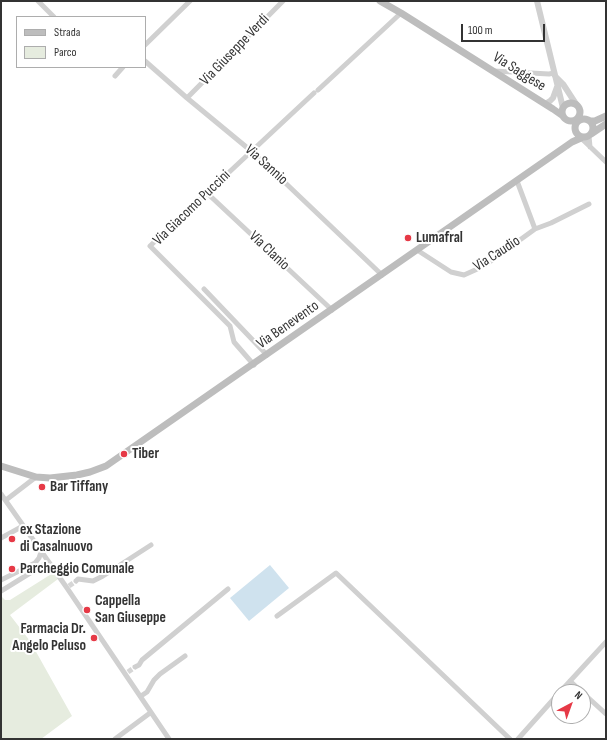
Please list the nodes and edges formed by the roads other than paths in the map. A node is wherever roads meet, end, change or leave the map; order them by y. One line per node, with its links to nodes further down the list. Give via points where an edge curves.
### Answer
1 (38, 1): 7 (street)
2 (190, 1): 8 (street)
3 (283, 1): 15 (street, Via Giuseppe Verdi)
4 (381, 1): 6 (main road, Via Saggese)
5 (537, 1): 12 (street)
6 (401, 13): 11 (main road, Via Saggese); 24 (street, Via Giacomo Puccini)
7 (53, 16)
8 (146, 45)
9 (146, 62): 15 (street, Via Sannio)
10 (123, 68): 13 (street)
11 (493, 71): 12 (street); 16 (main road, Via Saggese)
12 (555, 74): 14 (street); 17 (street)
13 (115, 76)
14 (557, 87): 16 (street, via 550,101); 18 (street)
15 (187, 98): 24 (street, Via Sannio)
16 (545, 104): 18 (main road); 20 (main road, Via Saggese)
17 (578, 106): 18 (main road, via 570,103); 20 (main road, via 579,116 576,120); 21 (main road)
18 (563, 108): 20 (main road)
19 (606, 116): 21 (main road)
20 (564, 118): 23 (main road, Via Saggese)
21 (590, 121): 23 (main road, via 593,128); 23 (main road, Via Benevento, via 581,119 576,122 574,128)
22 (606, 124): 23 (main road)
23 (584, 135): 25 (street, via 590,147); 26 (main road, Via Benevento)
24 (251, 151): 27 (street, Via Giacomo Puccini); 31 (street, Via Sannio)
25 (606, 162)
26 (517, 181): 29 (street, Via Caudio); 30 (main road, Via Benevento)
27 (207, 193): 33 (street, Via Clanio); 35 (street, Via Giacomo Puccini, via 150,246 230,326 234,342)
28 (589, 204): 29 (street, Via Caudio)
29 (535, 229): 30 (street, Via Caudio, via 484,266 464,275 451,272)
30 (417, 250): 31 (main road, Via Benevento)
31 (382, 275): 33 (main road, Via Benevento)
32 (204, 289): 34 (street)
33 (332, 310): 34 (main road, Via Benevento)
34 (267, 355): 35 (main road, Via Benevento)
35 (254, 365): 37 (main road, Via Benevento, via 106,466 71,476)
36 (1, 466): 37 (main road, Via Benevento)
37 (36, 477): 39 (street)
38 (1, 494): 39 (street)
39 (6, 500): 40 (street)
40 (23, 526): 41 (street); 43 (street)
41 (1, 538)
42 (150, 545): 46 (street, via 93,581)
43 (41, 552): 44 (street); 45 (street, via 36,563)
44 (48, 562): 48 (street); 56 (street, via 68,587)
45 (1, 580)
46 (76, 581)
47 (228, 588): 52 (street)
48 (1, 591)
49 (277, 616): 63 (street, via 336,573)
50 (606, 642): 53 (street)
51 (185, 656): 56 (street, via 160,674)
52 (135, 667)
53 (570, 680): 54 (street); 55 (street)
54 (566, 684)
55 (574, 684)
56 (141, 696): 59 (street)
57 (591, 700): 60 (street)
58 (551, 701): 64 (street)
59 (150, 712): 61 (street); 62 (street)
60 (606, 714)
61 (115, 739)
62 (169, 739)
63 (510, 739)
64 (518, 739)

